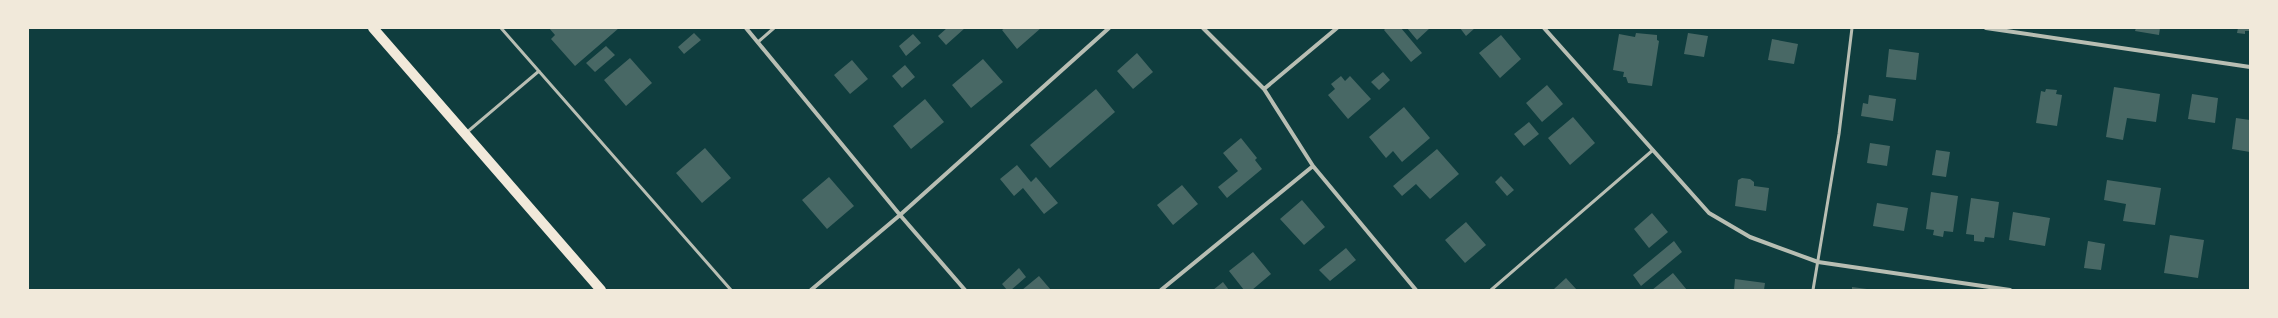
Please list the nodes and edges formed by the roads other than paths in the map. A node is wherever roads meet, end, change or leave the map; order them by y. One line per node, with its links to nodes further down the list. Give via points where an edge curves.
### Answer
1 (373, 28): 15 (main road)
2 (501, 28): 13 (lane)
3 (746, 28): 11 (street)
4 (774, 28): 11 (lane)
5 (1109, 28): 18 (street)
6 (1203, 28): 14 (street)
7 (1336, 28): 14 (street)
8 (1544, 28): 16 (street)
9 (1852, 28): 19 (lane, via 1839,134)
10 (1986, 28): 12 (street)
11 (758, 42): 18 (street)
12 (2250, 67)
13 (539, 71): 15 (lane); 21 (lane)
14 (1264, 89): 17 (street)
15 (465, 134): 20 (main road)
16 (1654, 150): 19 (street, via 1709,213 1750,237); 26 (lane)
17 (1313, 166): 24 (street); 25 (street)
18 (900, 215): 22 (street); 23 (street)
19 (1818, 262): 27 (lane); 28 (street)
20 (601, 290)
21 (731, 290)
22 (811, 290)
23 (965, 290)
24 (1161, 290)
25 (1416, 290)
26 (1491, 290)
27 (1813, 290)
28 (2010, 290)

